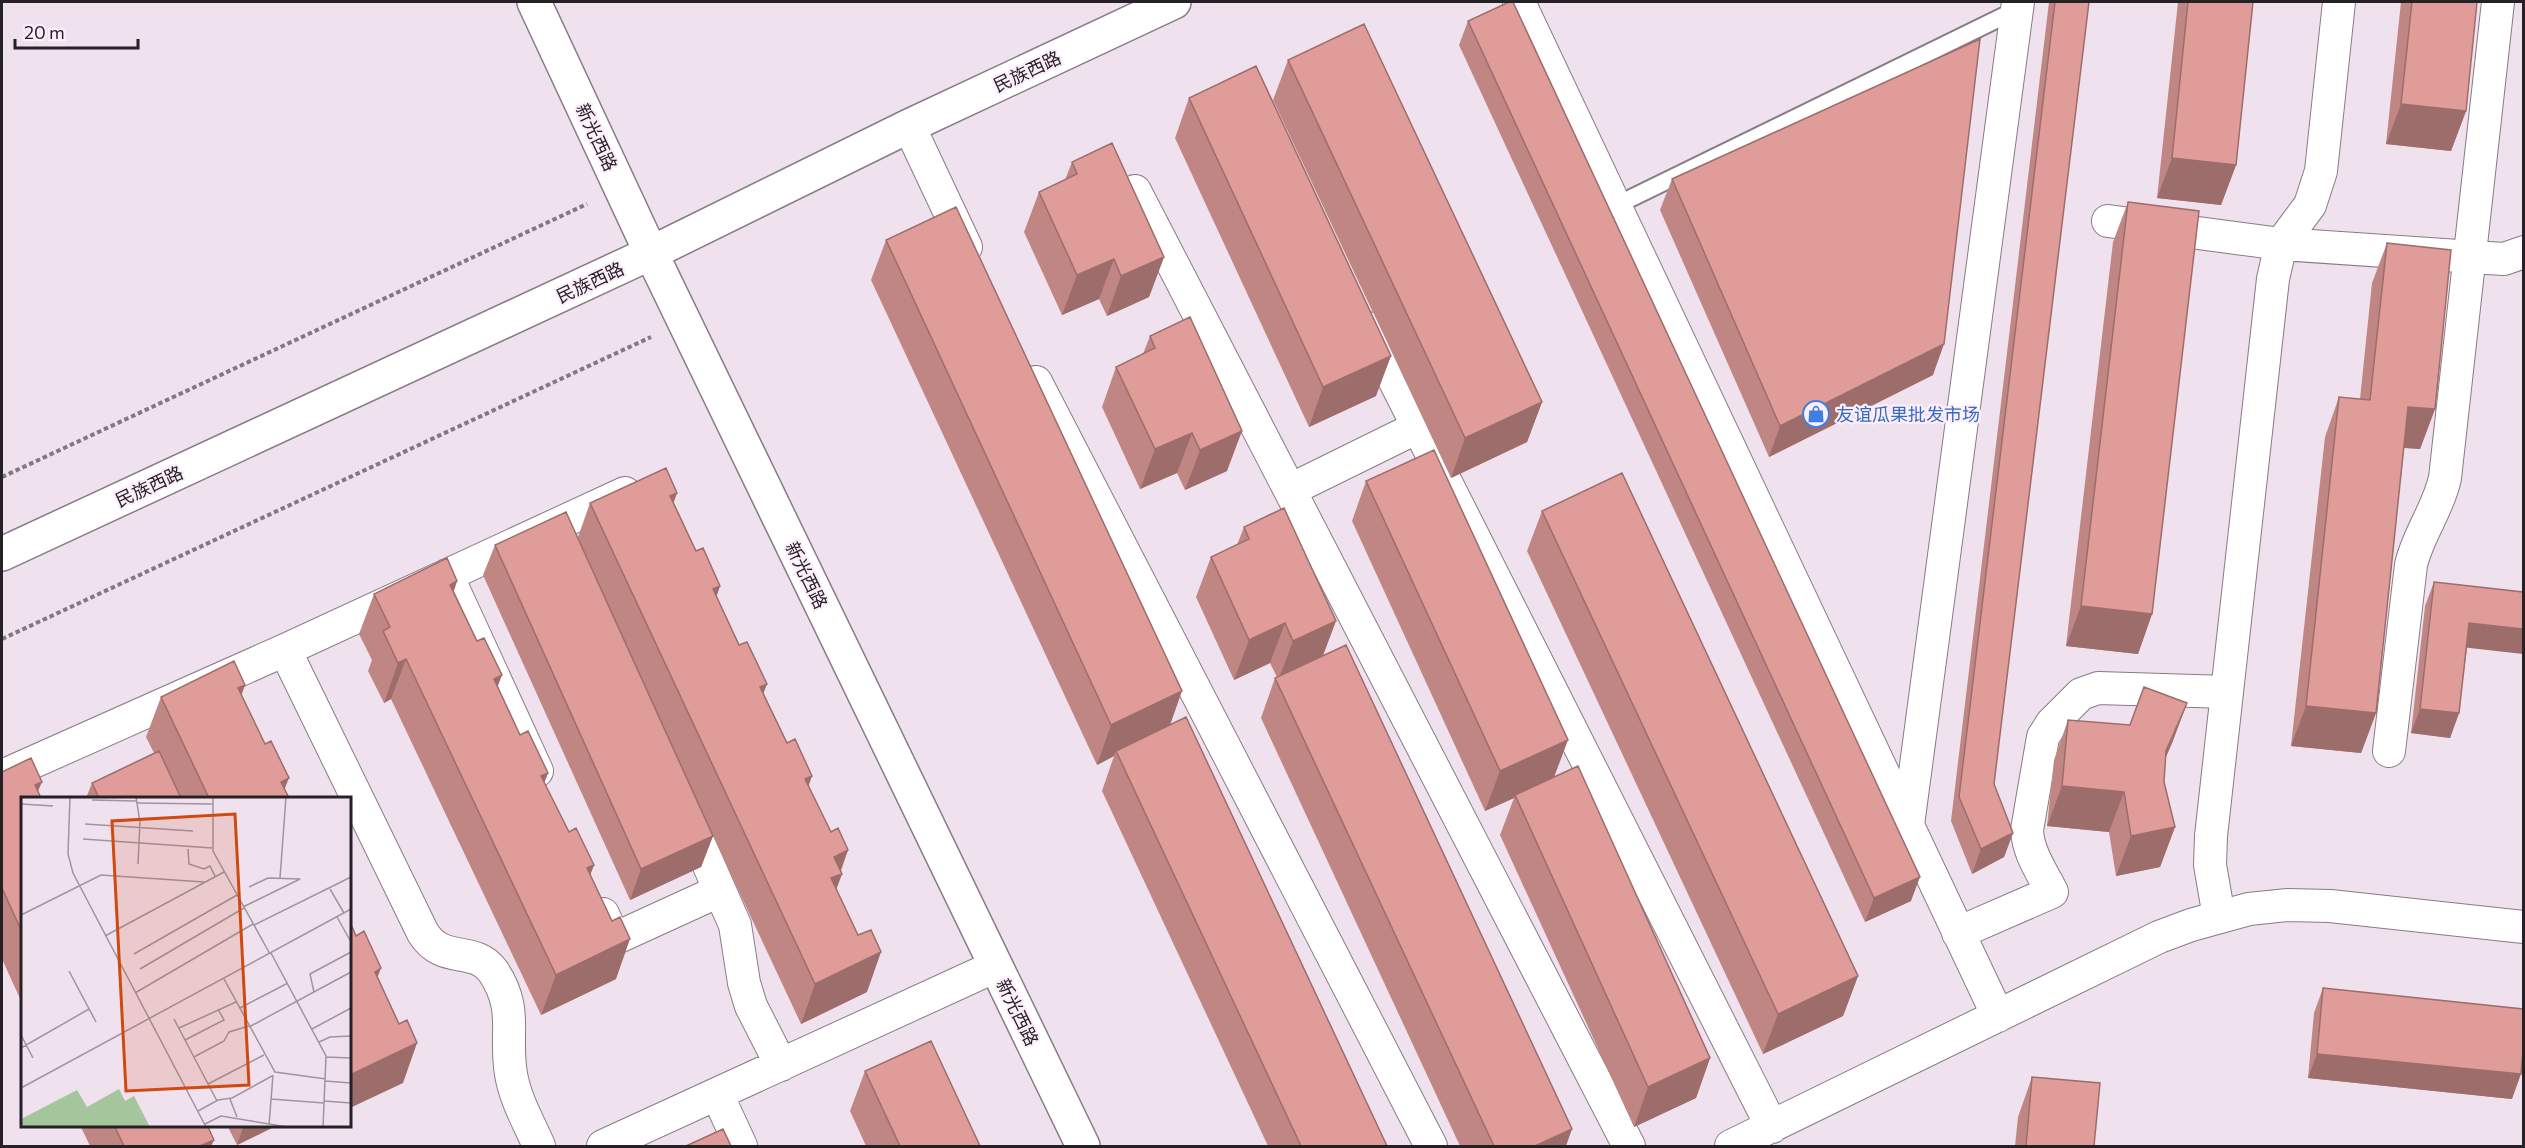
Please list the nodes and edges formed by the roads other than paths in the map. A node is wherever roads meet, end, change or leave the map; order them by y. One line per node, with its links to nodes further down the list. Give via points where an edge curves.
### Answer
1 (534, 2): 13 (main road, 新光西路)
2 (1174, 2): 7 (main road, 民族西路)
3 (1519, 2): 9 (street)
4 (2339, 2): 11 (street, via 2321,171 2310,205)
5 (2498, 2): 14 (street)
6 (2018, 5): 9 (lane); 29 (street)
7 (909, 126): 13 (main road, 民族西路); 15 (street)
8 (1135, 191): 20 (street)
9 (1617, 205): 29 (street)
10 (2108, 221): 11 (street)
11 (2281, 244): 14 (street); 24 (street, via 2272,279)
12 (2523, 252): 14 (street, via 2504,259)
13 (651, 253): 21 (main road, 民族西路); 35 (main road, 新光西路)
14 (2470, 257): 25 (street, via 2445,478 2411,566)
15 (979, 272)
16 (1355, 301): 18 (street)
17 (1023, 358): 44 (street)
18 (1418, 427): 20 (street); 39 (street)
19 (651, 481): 22 (street, via 565,534)
20 (1290, 490): 45 (street)
21 (2, 554)
22 (447, 575): 23 (street); 28 (street)
23 (285, 650): 26 (street); 40 (street, via 429,943 438,950 483,961 492,970 510,1012 511,1073 516,1095)
24 (2227, 692): 32 (street, via 2210,850); 34 (street, via 2098,688 2081,694 2043,737 2027,830 2032,854 2052,892)
25 (2390, 752)
26 (21, 778)
27 (677, 794): 31 (street)
28 (550, 800)
29 (1908, 825): 34 (street)
30 (590, 886): 31 (street, via 614,939)
31 (719, 891): 37 (street, via 735,925 751,1006)
32 (2219, 917): 33 (street, via 2278,906 2330,906); 36 (street, via 2159,938)
33 (2523, 927)
34 (1958, 933): 36 (street)
35 (996, 966): 37 (street); 43 (main road, 新光西路)
36 (1998, 1016): 39 (street)
37 (781, 1065): 38 (street)
38 (717, 1094): 41 (street); 42 (street)
39 (1772, 1127): 46 (street)
40 (539, 1146)
41 (603, 1146)
42 (741, 1146)
43 (1083, 1146)
44 (1431, 1146)
45 (1629, 1146)
46 (1731, 1146)

